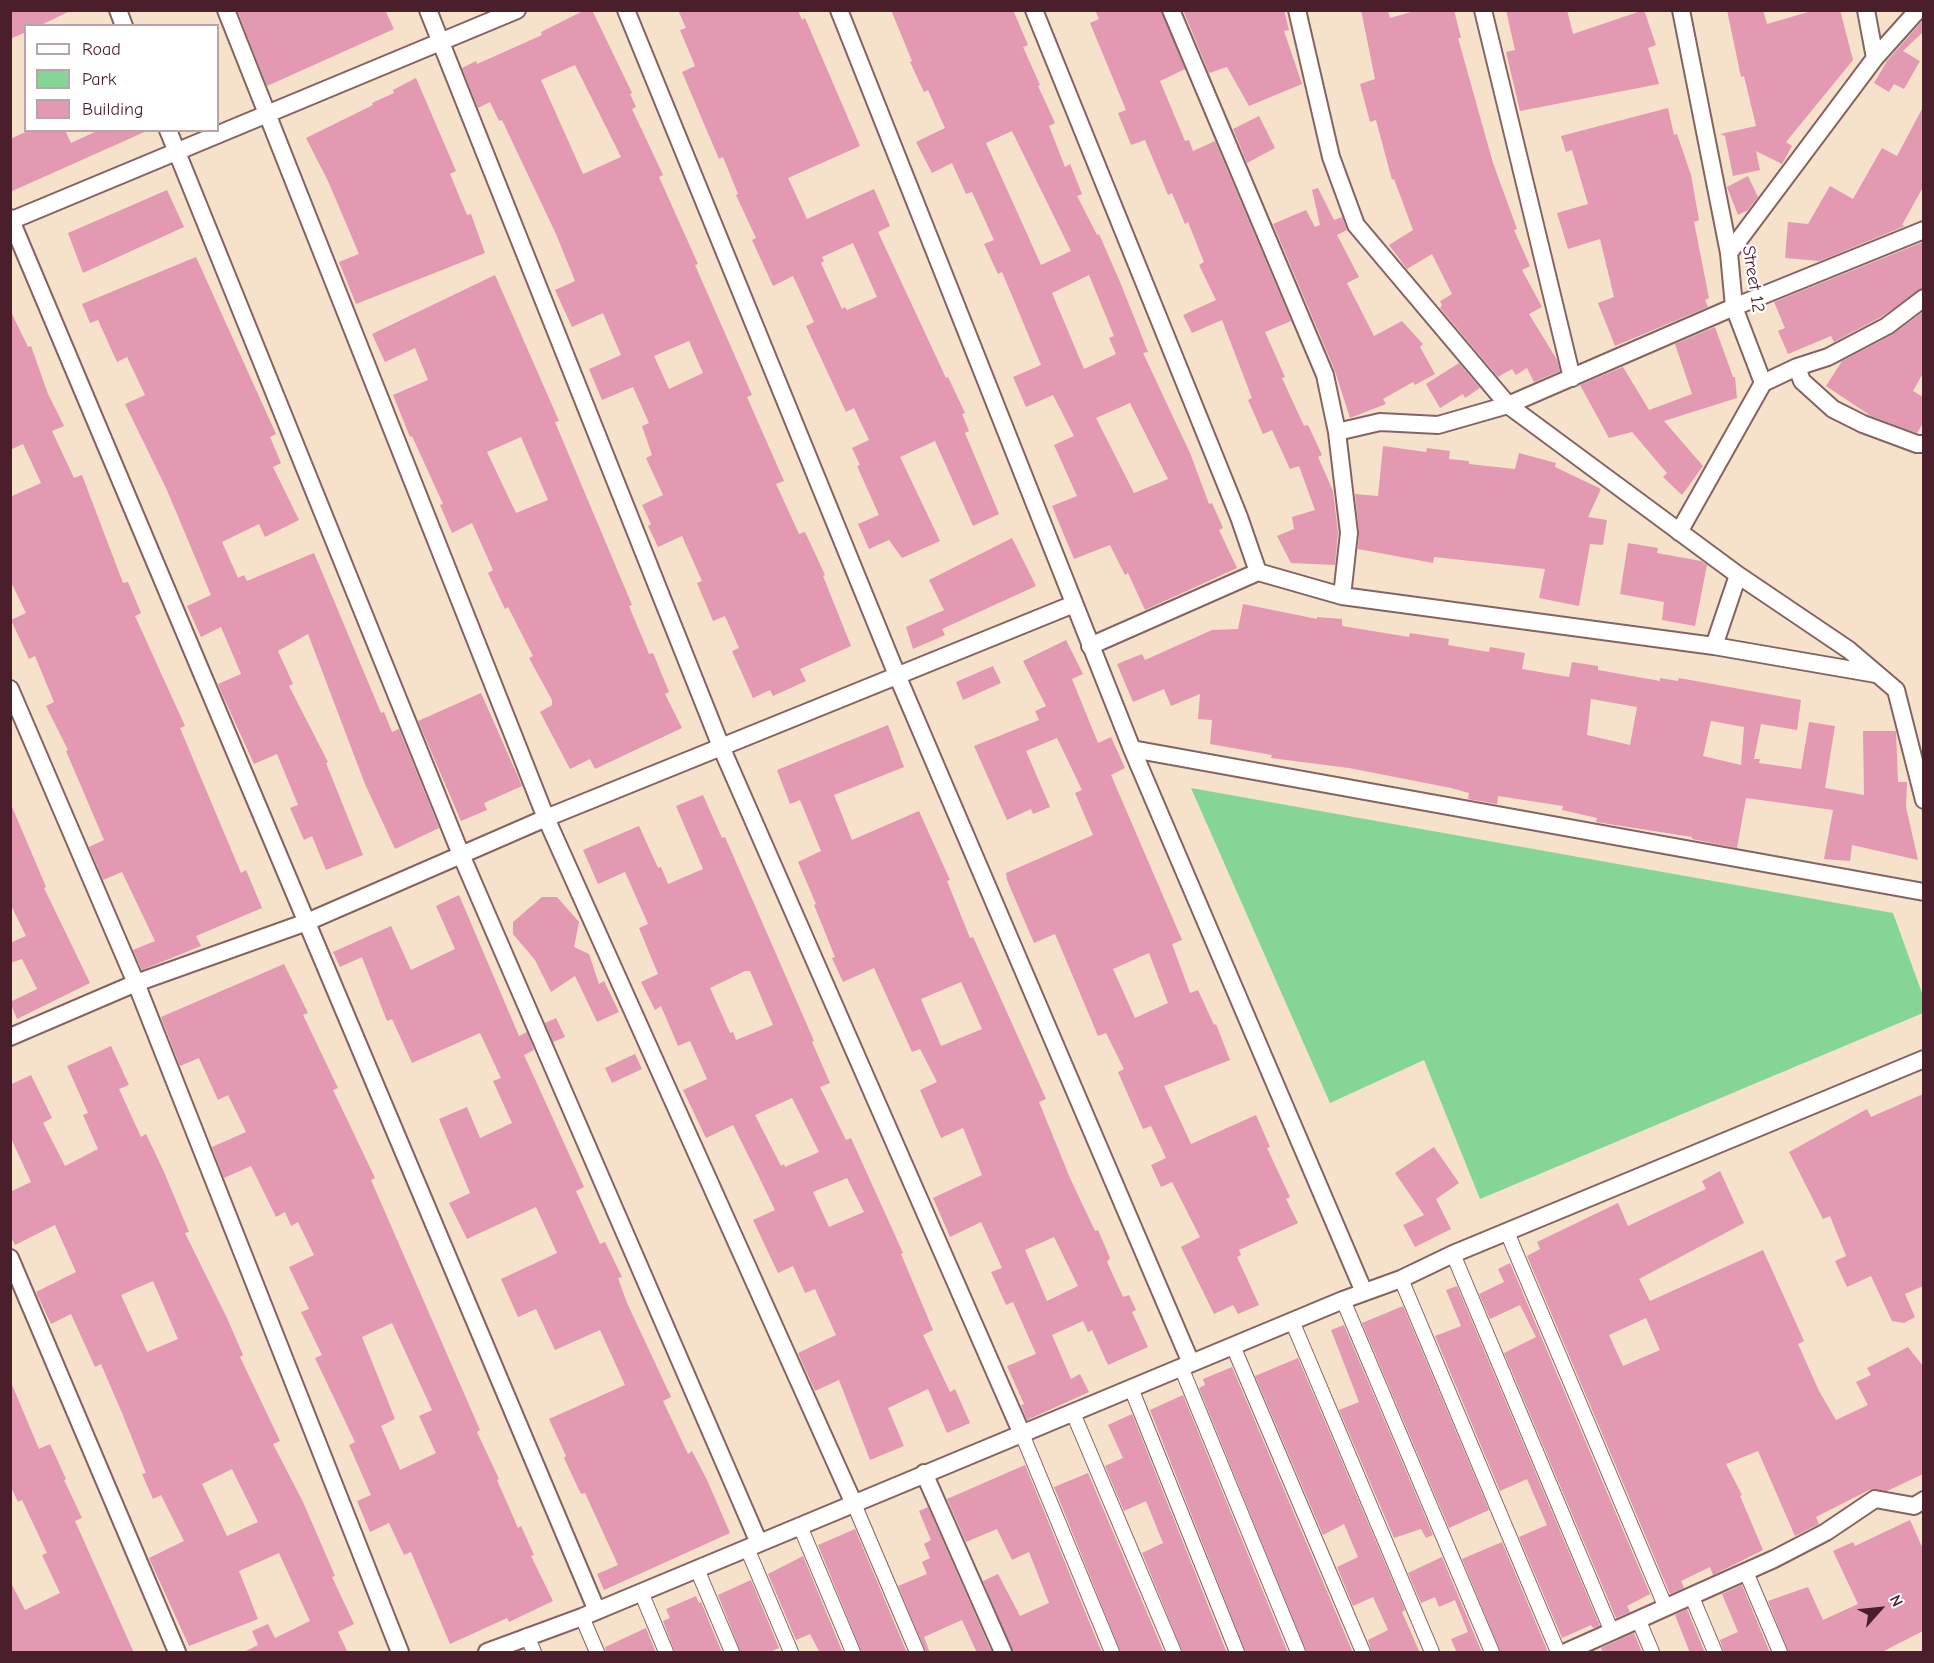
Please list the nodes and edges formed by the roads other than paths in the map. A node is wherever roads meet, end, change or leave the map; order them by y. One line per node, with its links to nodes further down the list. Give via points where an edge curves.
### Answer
1 (226, 10): 15 (street)
2 (428, 10): 13 (street)
3 (517, 10): 13 (street)
4 (626, 10): 37 (street)
5 (839, 10): 33 (street)
6 (1034, 10): 30 (street)
7 (1171, 10): 27 (street, via 1325,375)
8 (1297, 10): 26 (street, via 1331,157 1356,225)
9 (1483, 10): 24 (street)
10 (1681, 10): 20 (street, Street 12)
11 (1866, 10): 14 (street)
12 (1918, 10): 14 (street)
13 (441, 42): 15 (street); 39 (street)
14 (1875, 58): 20 (street)
15 (268, 114): 17 (street); 42 (street)
16 (169, 132): 17 (street)
17 (177, 151): 18 (street); 43 (street)
18 (11, 220): 45 (street)
19 (1923, 230): 22 (street)
20 (1729, 253): 22 (street, Street 12)
21 (1923, 298): 23 (street, via 1887,326 1828,357)
22 (1734, 307): 24 (street); 25 (street, Street 12)
23 (1797, 367): 25 (street); 28 (street, via 1802,381 1833,409 1863,424)
24 (1572, 378): 26 (street)
25 (1762, 384): 29 (street)
26 (1508, 405): 27 (street, via 1438,425 1380,422); 29 (street)
27 (1337, 432): 32 (street, via 1350,534)
28 (1923, 444)
29 (1679, 532): 31 (street)
30 (1258, 572): 32 (street); 34 (street)
31 (1738, 575): 35 (street); 36 (street, via 1849,650)
32 (1342, 596): 35 (street)
33 (1074, 604): 34 (street); 37 (street)
34 (1090, 646): 40 (street)
35 (1714, 646): 36 (street)
36 (1876, 674): 41 (street, via 1896,690)
37 (897, 675): 39 (street); 57 (street)
38 (10, 689): 46 (street)
39 (722, 749): 42 (street); 60 (street)
40 (1132, 749): 44 (street); 53 (street)
41 (1923, 800)
42 (546, 818): 43 (street); 63 (street)
43 (462, 857): 45 (street); 65 (street)
44 (1923, 892)
45 (307, 922): 46 (street); 71 (street)
46 (136, 983): 47 (street); 77 (street)
47 (10, 1037)
48 (1923, 1059): 49 (street)
49 (1508, 1232): 50 (street); 70 (street)
50 (1453, 1254): 52 (street); 73 (street)
51 (10, 1258): 76 (street)
52 (1401, 1279): 53 (street); 94 (street)
53 (1364, 1292): 54 (street)
54 (1344, 1300): 55 (street); 93 (street)
55 (1292, 1321): 56 (street); 92 (street)
56 (1233, 1346): 57 (street); 91 (street)
57 (1186, 1365): 58 (street); 90 (street)
58 (1131, 1388): 59 (street); 89 (street)
59 (1073, 1413): 60 (street); 88 (street)
60 (1022, 1434): 61 (street); 87 (street)
61 (924, 1473): 63 (street); 86 (street)
62 (1923, 1500): 67 (street, via 1914,1506 1875,1499 1826,1532)
63 (854, 1504): 64 (street); 85 (street)
64 (800, 1526): 65 (street); 84 (street)
65 (753, 1546): 66 (street); 83 (street)
66 (697, 1569): 68 (street); 82 (street)
67 (1746, 1572): 69 (street); 97 (street)
68 (641, 1592): 71 (street); 81 (street)
69 (1692, 1597): 70 (street); 96 (street)
70 (1666, 1608): 72 (street)
71 (590, 1614): 74 (street); 80 (street)
72 (1639, 1621): 73 (street); 95 (street)
73 (1612, 1632): 75 (street)
74 (527, 1636): 78 (street); 79 (street)
75 (1577, 1650)
76 (177, 1653)
77 (400, 1653)
78 (487, 1653)
79 (534, 1653)
80 (597, 1653)
81 (666, 1653)
82 (732, 1653)
83 (791, 1653)
84 (853, 1653)
85 (917, 1653)
86 (1003, 1653)
87 (1112, 1653)
88 (1174, 1653)
89 (1237, 1653)
90 (1298, 1653)
91 (1363, 1653)
92 (1432, 1653)
93 (1492, 1653)
94 (1558, 1653)
95 (1652, 1653)
96 (1715, 1653)
97 (1780, 1653)

